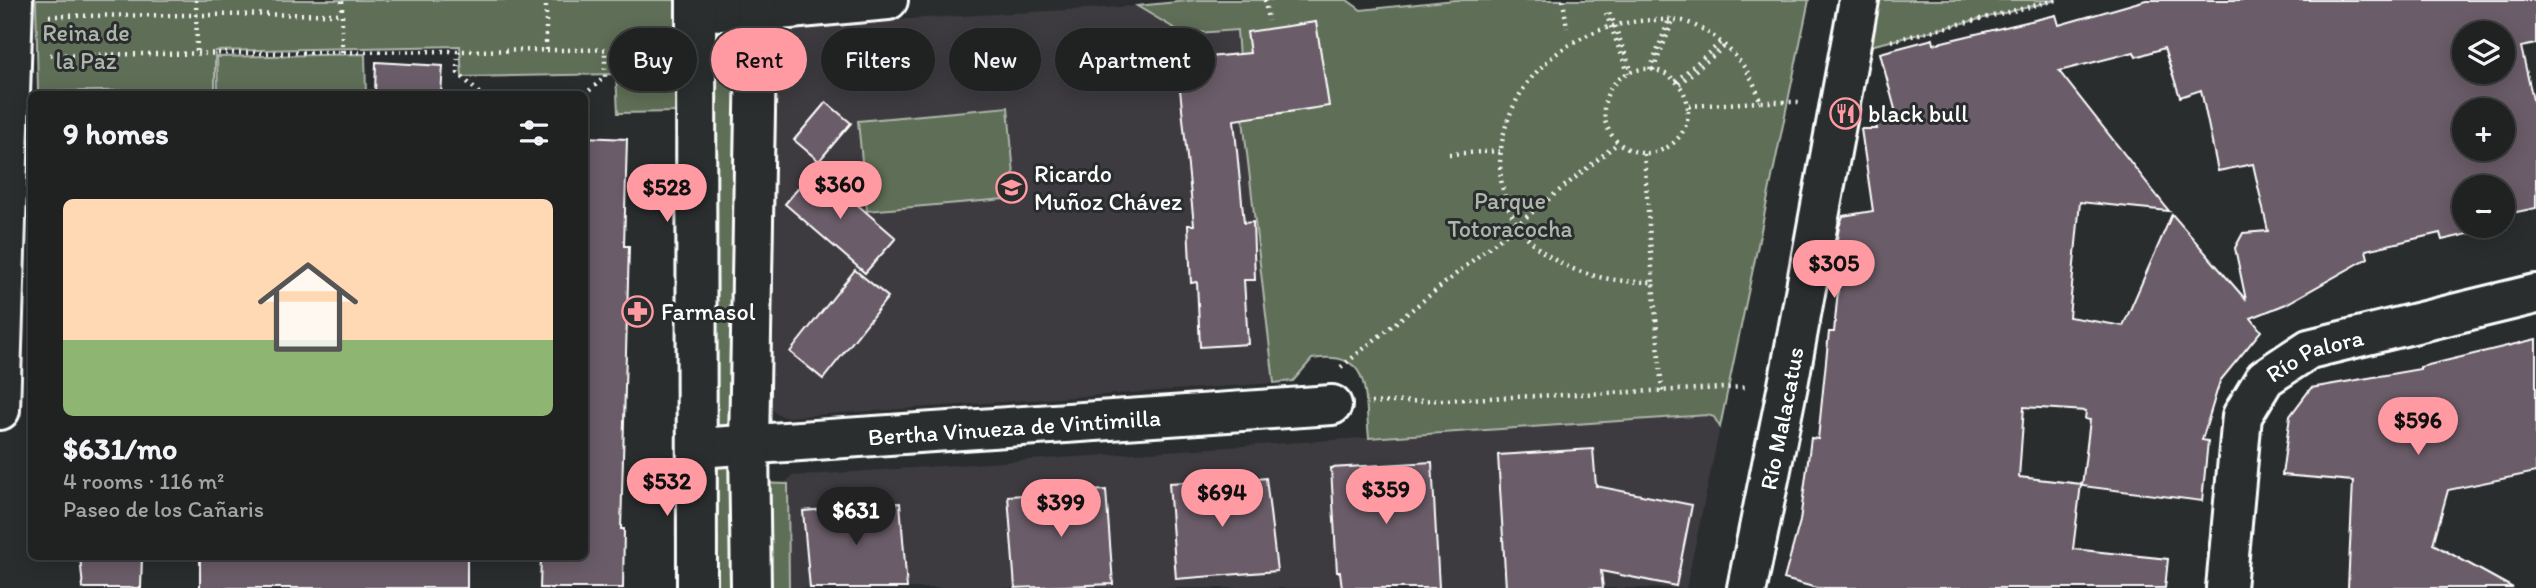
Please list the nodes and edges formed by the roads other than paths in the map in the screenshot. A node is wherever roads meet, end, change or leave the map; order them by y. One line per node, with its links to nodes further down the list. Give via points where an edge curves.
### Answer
1 (888, 0): 4 (street)
2 (1859, 0): 13 (street, Río Malacatus)
3 (696, 5): 4 (street); 10 (street)
4 (757, 6): 9 (street)
5 (13, 8): 8 (street)
6 (2536, 294): 14 (street, Río Palora, via 2309,349 2264,378 2242,416)
7 (1332, 405): 9 (street, Bertha Vinueza de Vintimilla)
8 (0, 410)
9 (749, 445): 10 (street, Bertha Vinueza de Vintimilla); 12 (street)
10 (697, 448): 11 (street)
11 (697, 588)
12 (751, 588)
13 (1747, 588)
14 (2226, 588)

